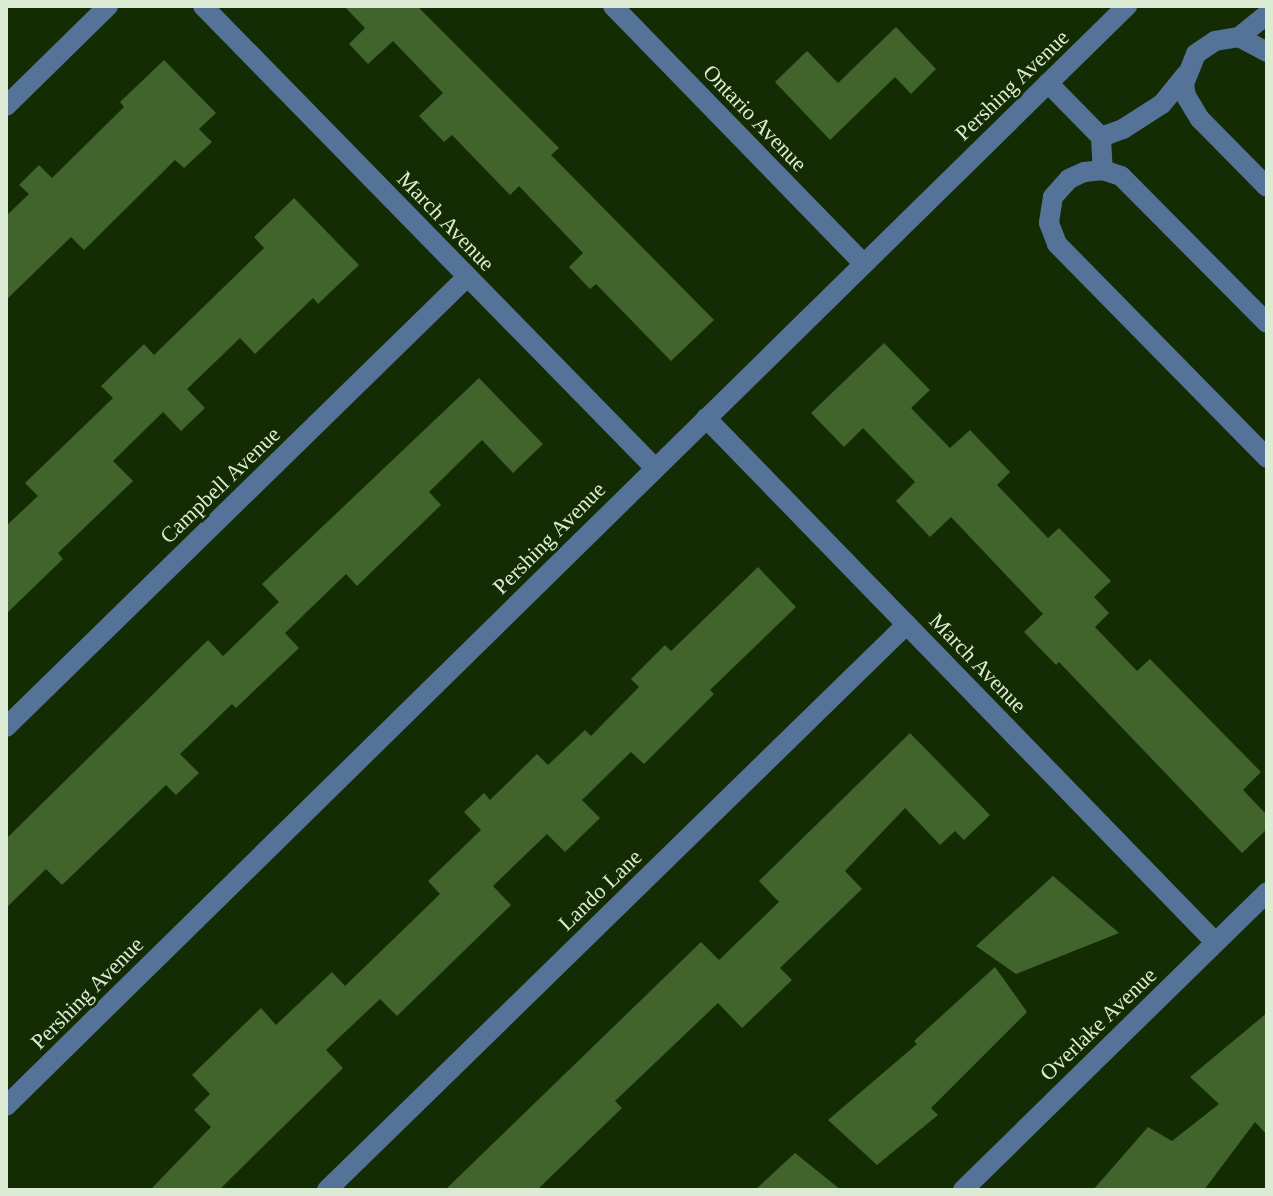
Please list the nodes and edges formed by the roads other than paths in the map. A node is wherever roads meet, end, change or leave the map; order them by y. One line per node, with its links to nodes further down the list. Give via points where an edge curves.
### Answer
1 (108, 6): 10 (street)
2 (203, 6): 15 (street, March Avenue)
3 (613, 6): 14 (street, Ontario Avenue)
4 (1127, 6): 9 (street, Pershing Avenue)
5 (1267, 14): 6 (street)
6 (1239, 37): 7 (street); 8 (street, via 1204,46)
7 (1267, 52)
8 (1186, 74): 11 (street, via 1152,111); 13 (street, via 1191,106)
9 (1048, 83): 11 (street); 14 (street, Pershing Avenue)
10 (6, 106)
11 (1101, 137): 12 (street)
12 (1103, 170): 16 (street, via 1130,183); 18 (street, via 1076,175 1058,190 1049,214 1053,238)
13 (1267, 187)
14 (863, 263): 17 (street, Pershing Avenue)
15 (467, 277): 19 (street, March Avenue); 21 (street, Campbell Avenue)
16 (1267, 323)
17 (706, 418): 19 (street, Pershing Avenue); 20 (street, March Avenue)
18 (1267, 458)
19 (655, 468): 24 (street, Pershing Avenue)
20 (907, 624): 23 (street, March Avenue); 25 (street, Lando Lane)
21 (6, 727)
22 (1267, 892): 23 (street, Overlake Avenue)
23 (1215, 942): 26 (street, Overlake Avenue)
24 (6, 1106)
25 (327, 1190)
26 (963, 1190)

